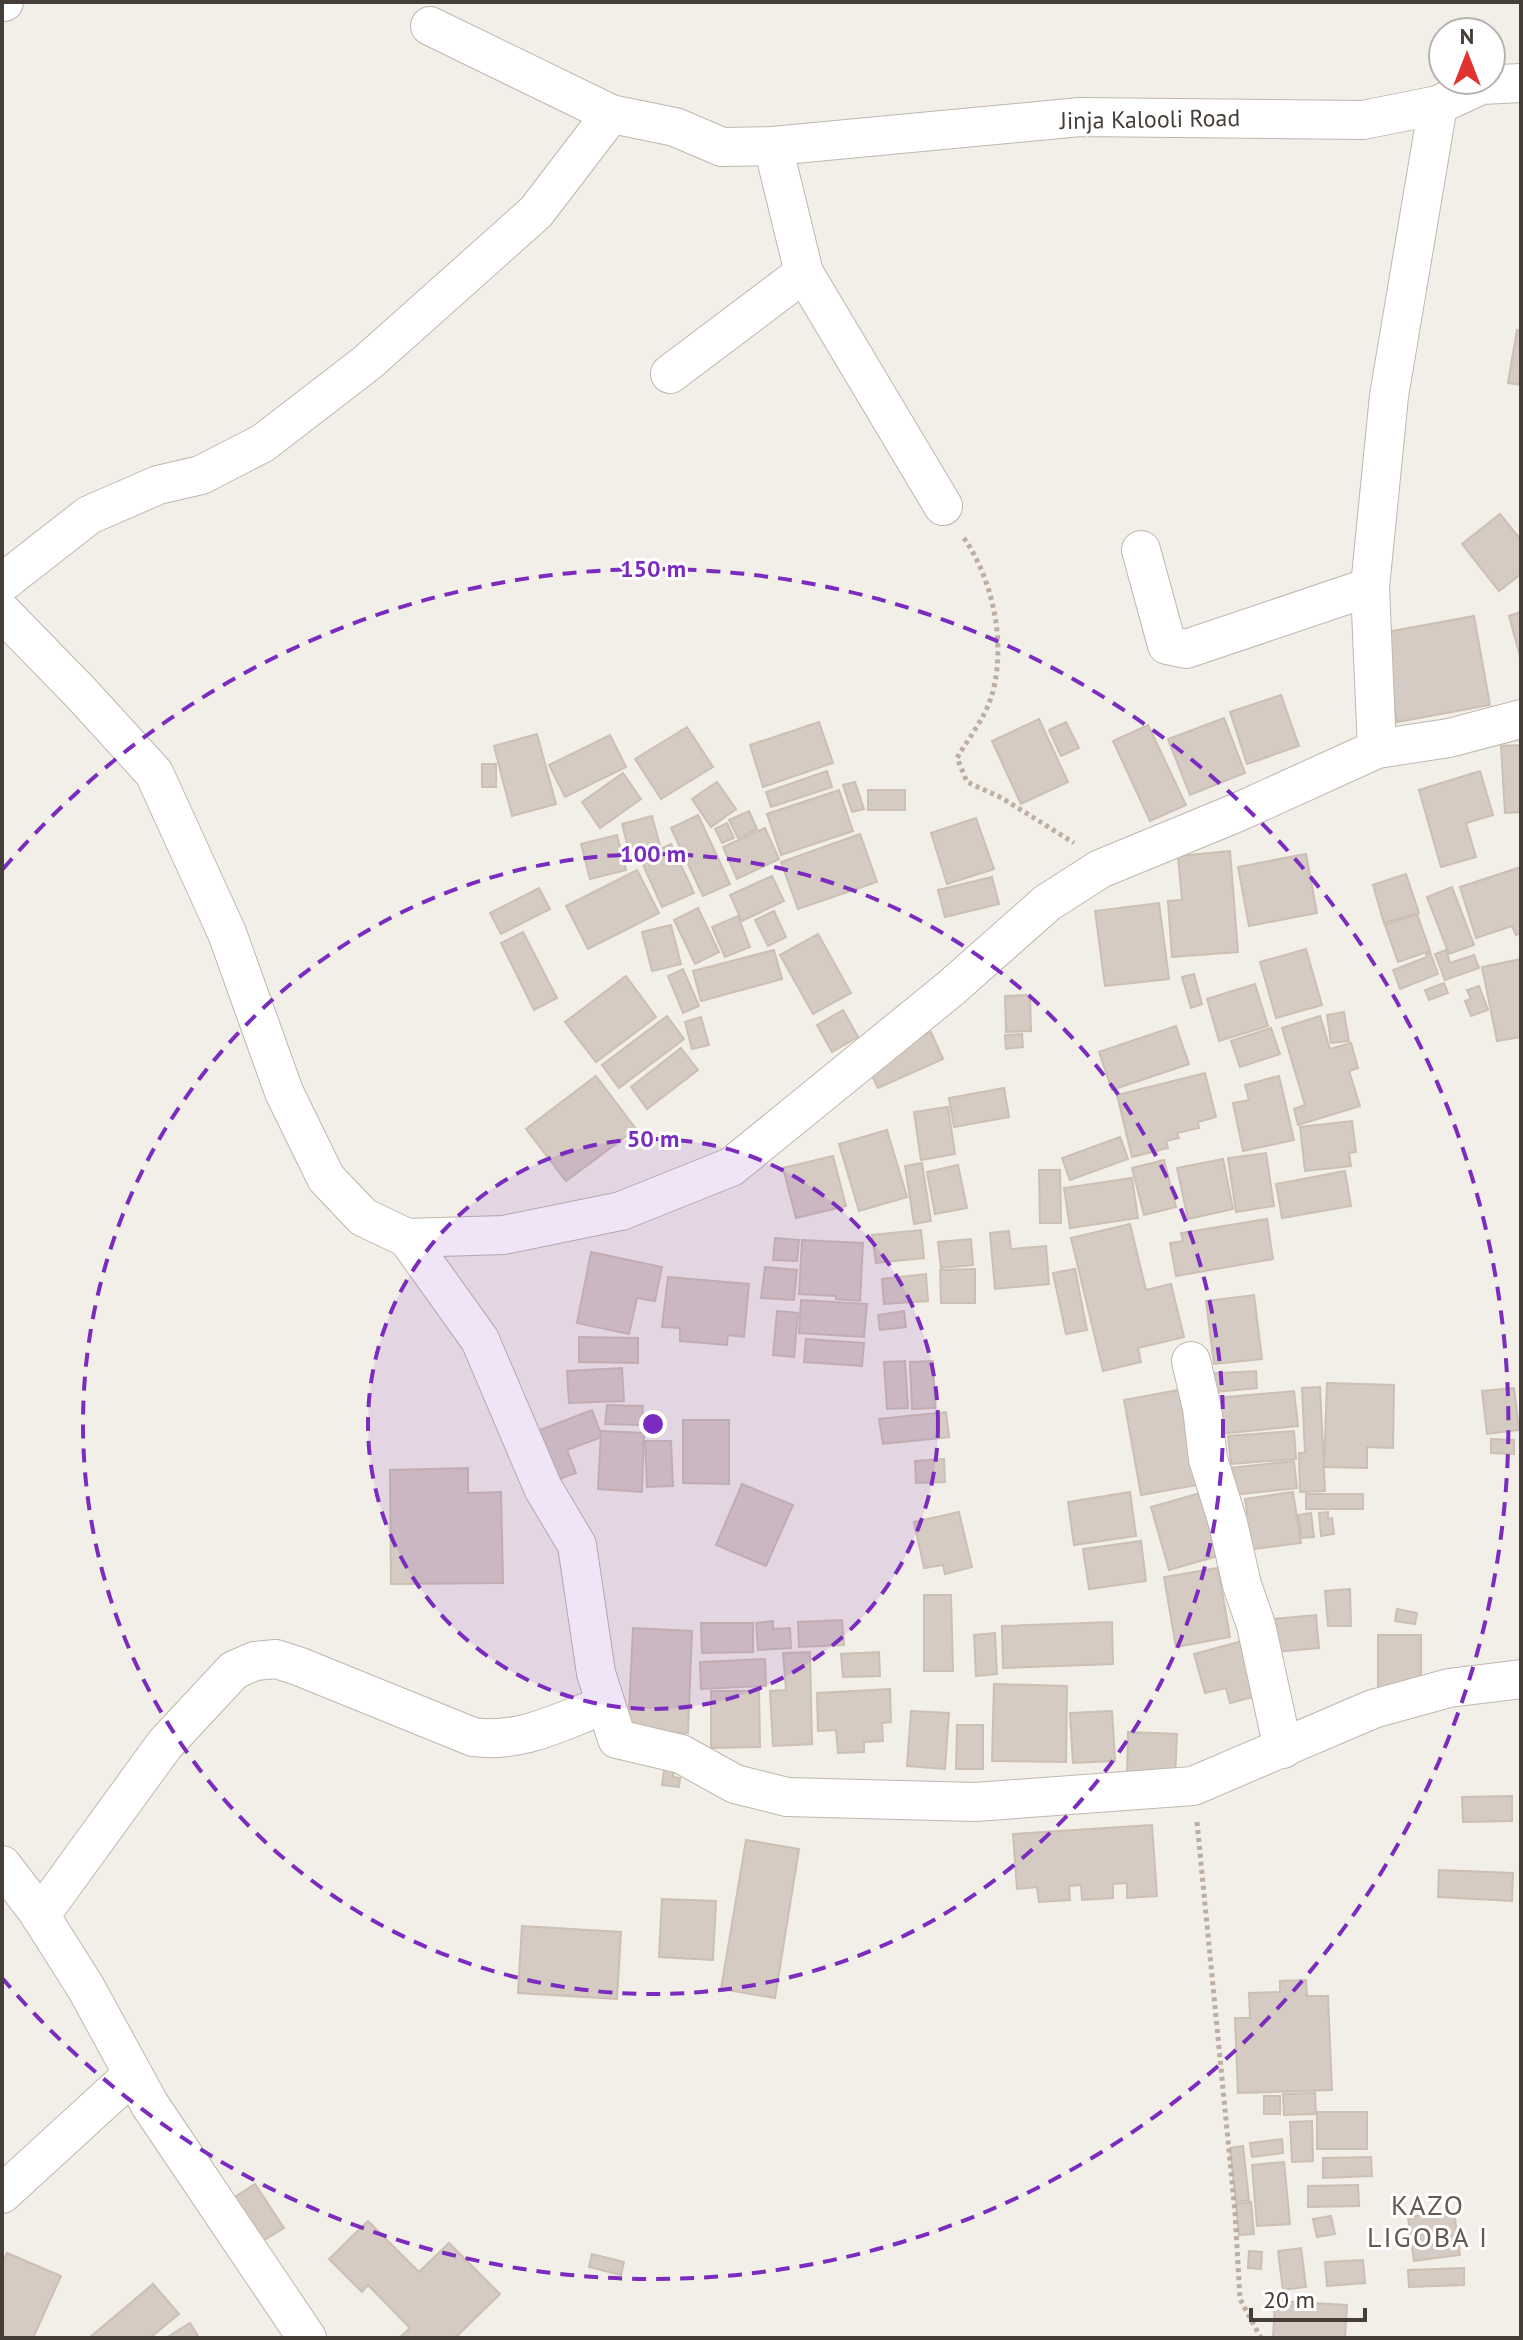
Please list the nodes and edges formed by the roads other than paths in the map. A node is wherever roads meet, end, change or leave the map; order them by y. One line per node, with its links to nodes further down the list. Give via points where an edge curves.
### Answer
1 (430, 26): 4 (street, Jinja Kalooli Road)
2 (1521, 83): 3 (street, Jinja Kalooli Road, via 1481,85)
3 (1438, 105): 5 (street, Jinja Kalooli Road, via 1363,120 1080,117); 11 (street, via 1389,396)
4 (611, 114): 5 (street, Jinja Kalooli Road, via 675,127 722,147); 10 (street, via 536,212 368,362 263,443 201,475 158,485 89,515)
5 (773, 146): 6 (street)
6 (804, 273): 7 (street); 8 (street)
7 (670, 374)
8 (943, 506)
9 (1141, 550): 11 (street, via 1167,645 1186,649)
10 (2, 583)
11 (1370, 587): 14 (street)
12 (2, 612): 15 (street, via 154,773 227,933 284,1092 326,1178 363,1217)
13 (1521, 719): 14 (street)
14 (1377, 749): 15 (street, via 1108,865 1047,903 731,1167 621,1211 504,1235)
15 (407, 1238): 18 (street, via 480,1340 543,1488 577,1545)
16 (1191, 1361): 19 (street, via 1208,1459 1256,1625)
17 (1521, 1679): 19 (street, via 1449,1688 1373,1709)
18 (605, 1705): 19 (street, via 617,1739 681,1754 735,1784 787,1797 975,1802 1193,1786); 21 (street, via 519,1737 484,1739 298,1666 276,1659 255,1661 234,1670 165,1744)
19 (1283, 1749)
20 (2, 1865): 21 (street)
21 (40, 1916): 22 (street)
22 (133, 2074): 23 (street); 24 (street)
23 (2, 2194)
24 (307, 2338)

